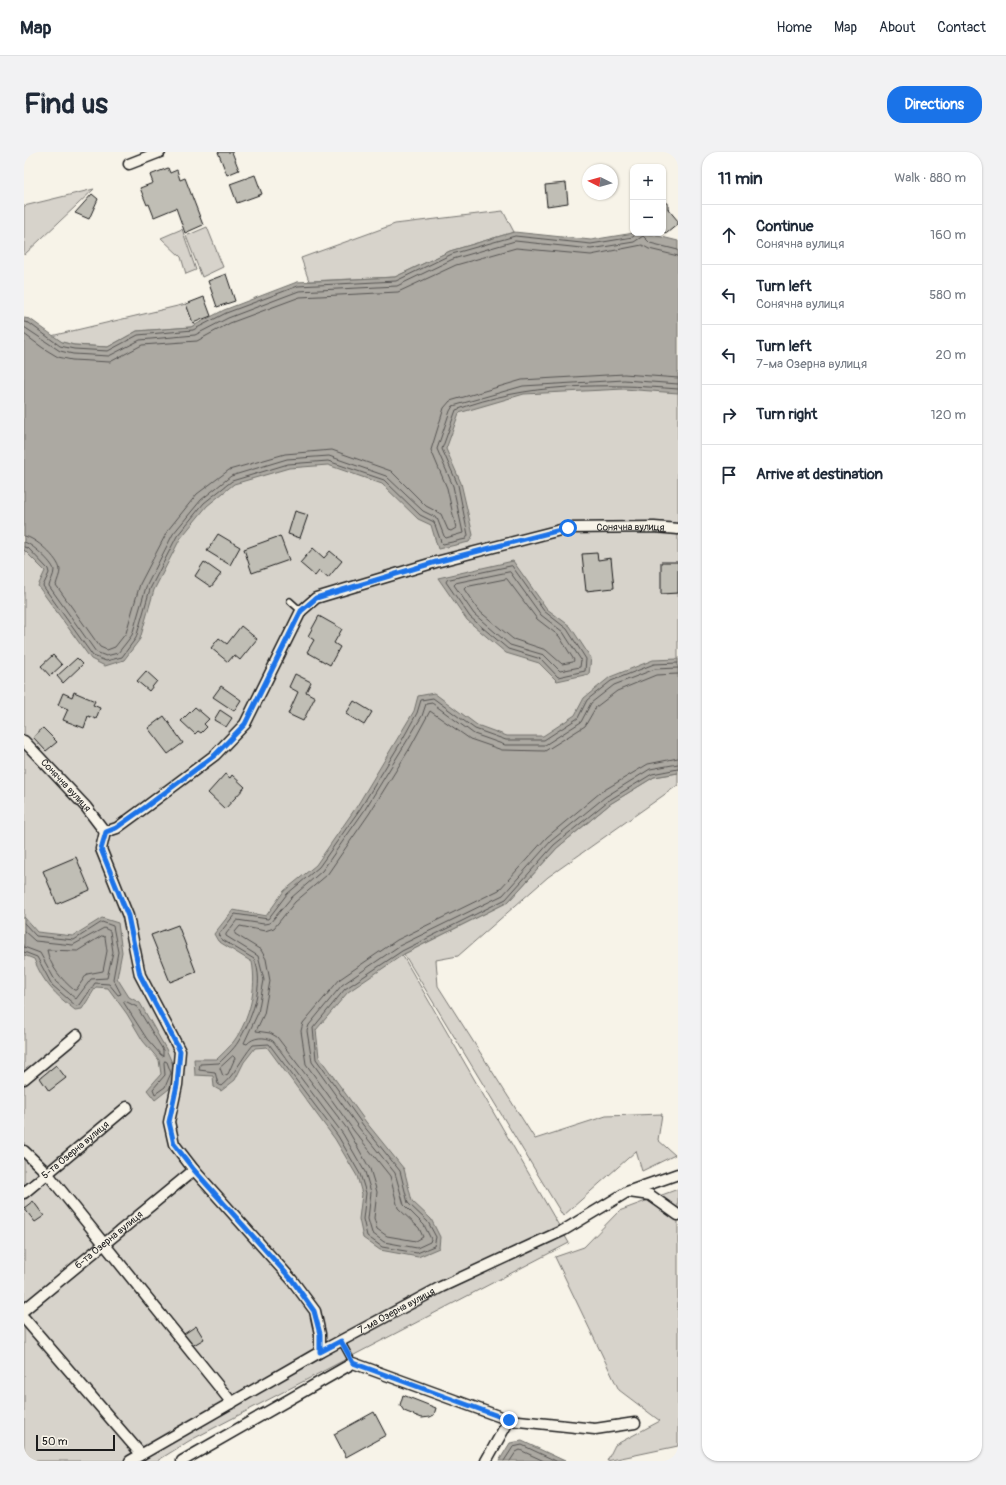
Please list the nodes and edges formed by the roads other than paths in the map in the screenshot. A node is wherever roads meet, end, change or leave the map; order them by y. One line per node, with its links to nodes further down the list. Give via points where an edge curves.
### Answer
1 (160, 152): 2 (street)
2 (129, 164)
3 (678, 529): 5 (street, Сонячна вулиця, via 568,528 436,562 316,598)
4 (290, 601): 5 (lane)
5 (301, 611): 7 (street, Сонячна вулиця, via 245,724 215,755 116,828)
6 (24, 741): 7 (street, Сонячна вулиця)
7 (106, 832): 12 (street, via 101,849 128,916 140,975 180,1051 177,1085 169,1122 174,1144)
8 (77, 1035): 9 (street)
9 (24, 1079)
10 (127, 1107): 13 (street, 5-та Озерна вулиця)
11 (24, 1151): 13 (street)
12 (194, 1170): 18 (street, 6-та Озерна вулиця); 22 (street, via 292,1280 314,1311 320,1334)
13 (48, 1173): 16 (street, 5-та Озерна вулиця); 18 (street)
14 (678, 1174): 15 (street, 7-ма Озерна вулиця)
15 (627, 1192): 17 (street, via 650,1195); 21 (street, 7-ма Озерна вулиця, via 564,1230 442,1287)
16 (24, 1193)
17 (678, 1215)
18 (104, 1244): 19 (street, 6-та Озерна вулиця); 24 (street)
19 (24, 1310)
20 (24, 1318): 27 (street)
21 (341, 1341): 22 (street, 7-ма Озерна вулиця); 23 (lane)
22 (320, 1352): 24 (street, 7-ма Озерна вулиця)
23 (353, 1363): 25 (street); 29 (street)
24 (232, 1403): 27 (street, 7-ма Озерна вулиця)
25 (509, 1420): 26 (street, via 596,1429); 30 (street)
26 (636, 1423)
27 (141, 1454): 28 (street, 7-ма Озерна вулиця)
28 (130, 1461)
29 (182, 1461)
30 (486, 1461)

